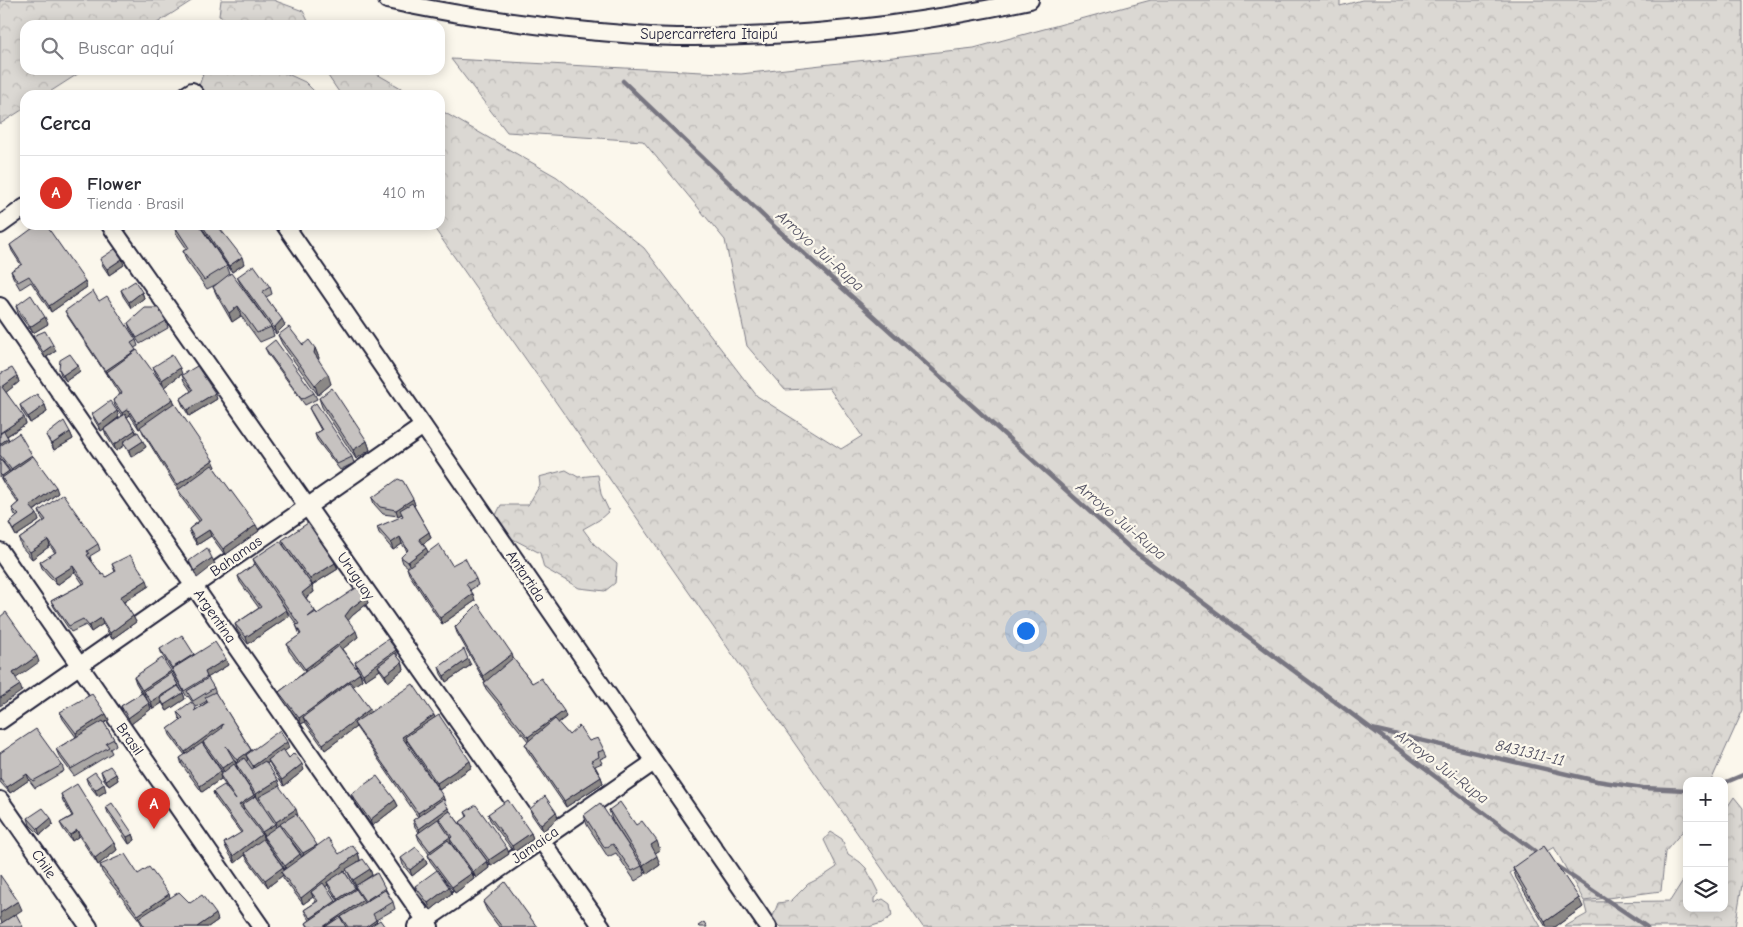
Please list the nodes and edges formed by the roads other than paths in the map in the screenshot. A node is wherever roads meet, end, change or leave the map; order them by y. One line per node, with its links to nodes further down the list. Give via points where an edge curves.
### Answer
1 (387, 0): 4 (street, Supercarretera Itaipú)
2 (443, 0): 4 (street)
3 (1030, 0): 4 (street, Supercarretera Itaipú, via 877,25 757,36 692,37 558,28)
4 (412, 6)
5 (20, 211): 6 (street)
6 (0, 225)
7 (113, 230): 11 (street, Uruguay)
8 (288, 230): 10 (street, Antartida)
9 (0, 306): 13 (street, Argentina)
10 (423, 426): 11 (street, Bahamas); 16 (street, Antartida)
11 (307, 507): 13 (street, Bahamas); 18 (street, Uruguay)
12 (0, 551): 14 (street, Brasil)
13 (194, 586): 14 (street, Bahamas); 19 (street, Argentina)
14 (79, 665): 15 (street, Bahamas); 21 (street, Brasil)
15 (0, 721)
16 (654, 762): 18 (street, Jamaica); 23 (street, Antartida)
17 (0, 800): 20 (street, Chile)
18 (541, 841): 19 (street, Jamaica); 22 (street, Uruguay)
19 (424, 925)
20 (89, 927)
21 (261, 927)
22 (602, 927)
23 (768, 927)

